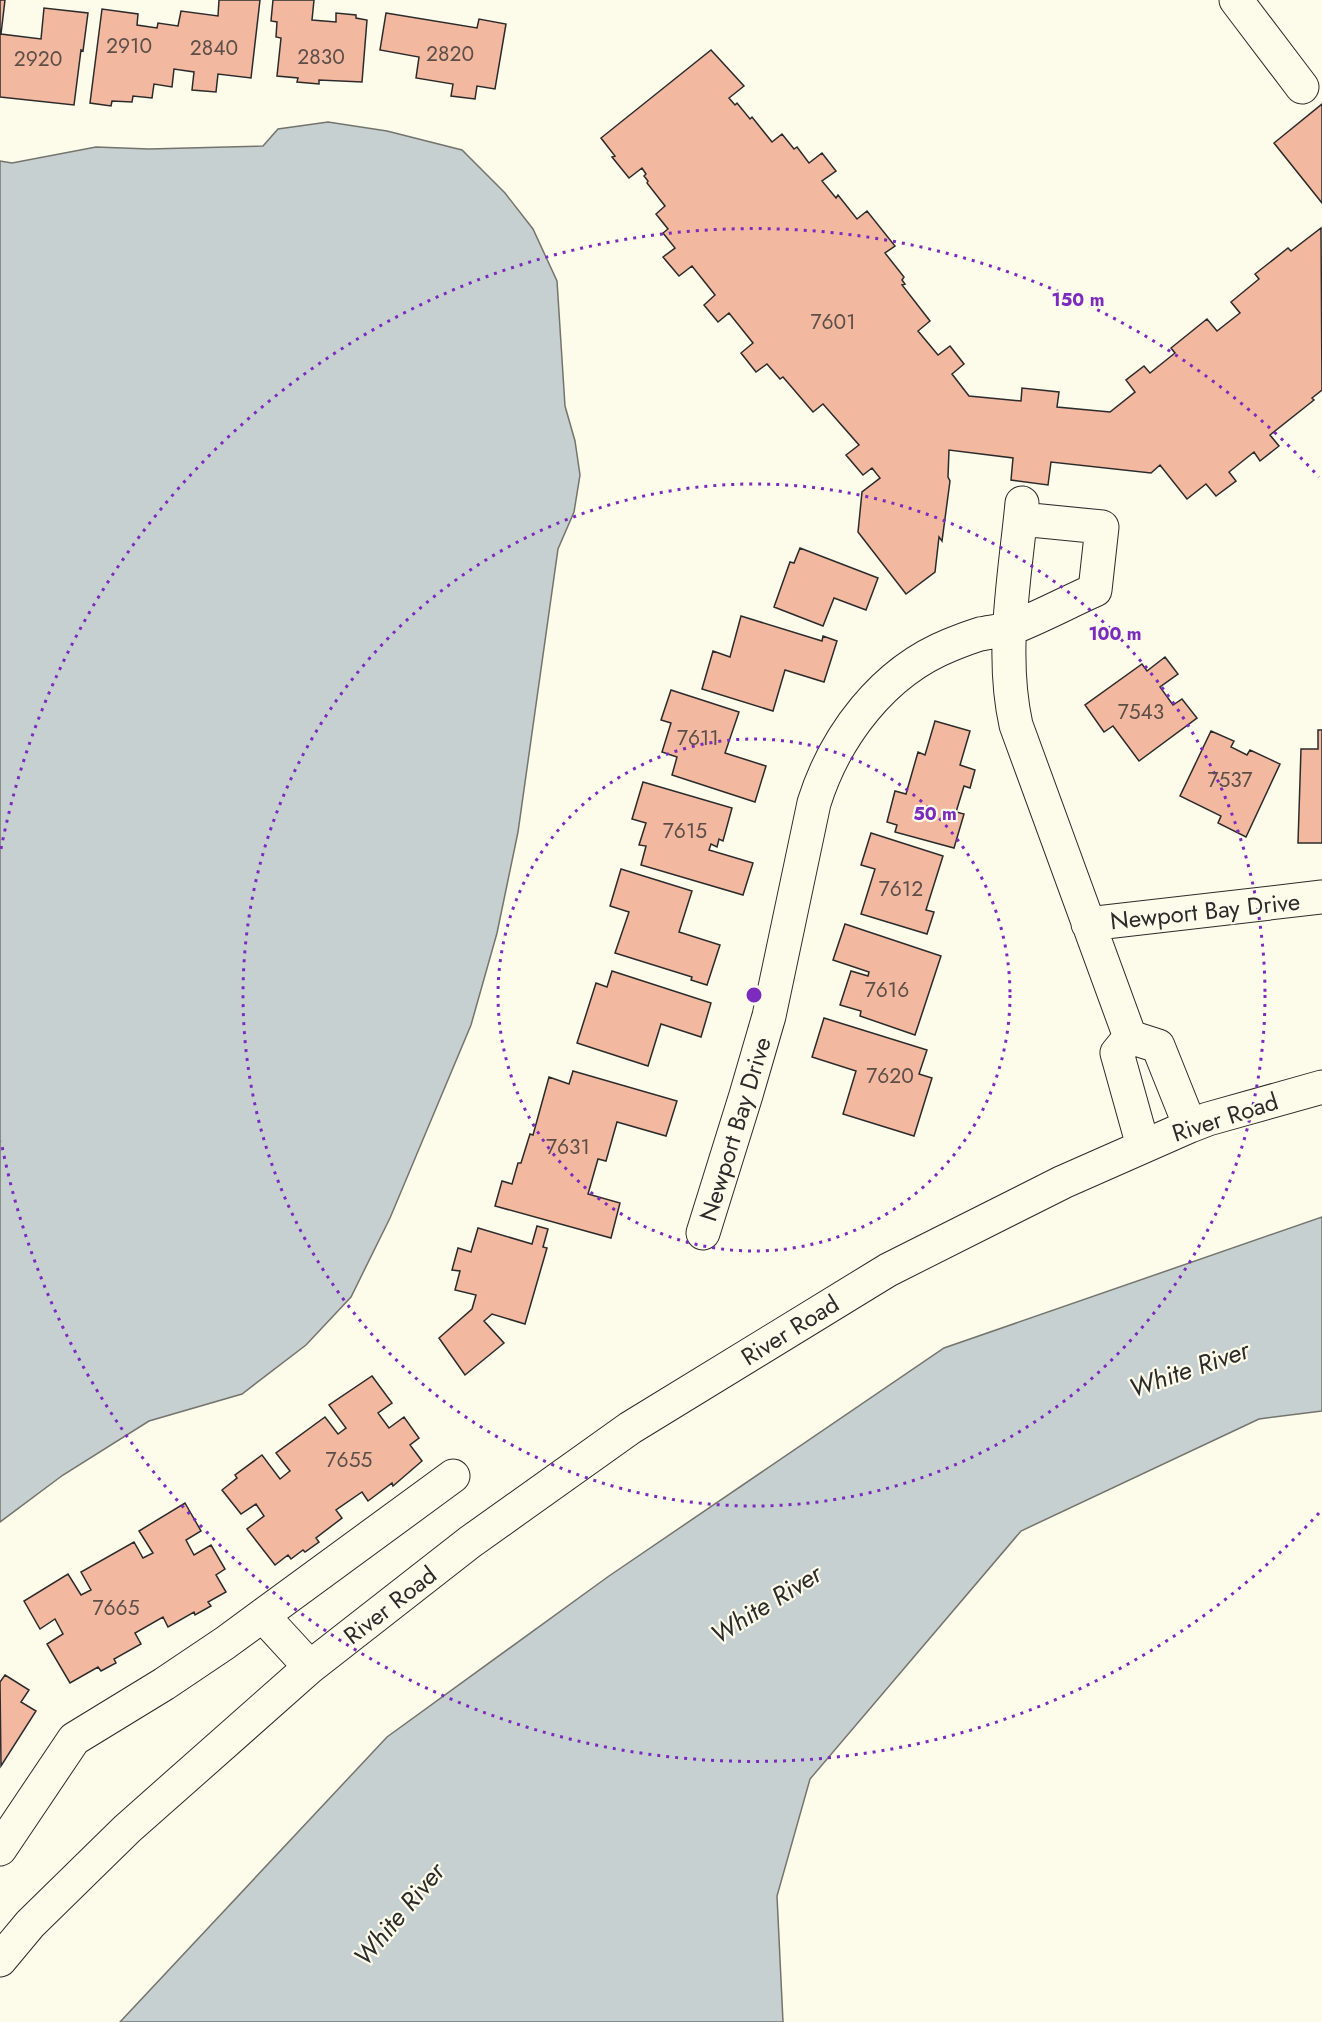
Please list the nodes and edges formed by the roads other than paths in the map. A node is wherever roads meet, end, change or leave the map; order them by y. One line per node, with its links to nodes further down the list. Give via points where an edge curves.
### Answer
1 (1236, 0): 2 (street)
2 (1302, 87)
3 (1010, 628): 3 (street, Newport Bay Drive, via 1022,511 1102,527 1095,590); 5 (street, Newport Bay Drive, via 1008,667 1016,725); 10 (street, Newport Bay Drive, via 938,650 892,681 850,726 824,774 814,803 769,1016)
4 (1322, 897): 5 (street, Newport Bay Drive)
5 (1088, 924): 6 (street, Newport Bay Drive)
6 (1130, 1037): 8 (street, via 1158,1046); 9 (street, via 1117,1053)
7 (1322, 1087): 8 (street, River Road)
8 (1190, 1125): 9 (street, River Road)
9 (1143, 1146): 13 (street, River Road, via 888,1270 630,1428 470,1542)
10 (703, 1233)
11 (453, 1476): 12 (street)
12 (263, 1616): 13 (street); 14 (street, via 74,1739)
13 (310, 1667): 15 (street, River Road, via 127,1829 30,1924)
14 (0, 1849)
15 (0, 1960)

